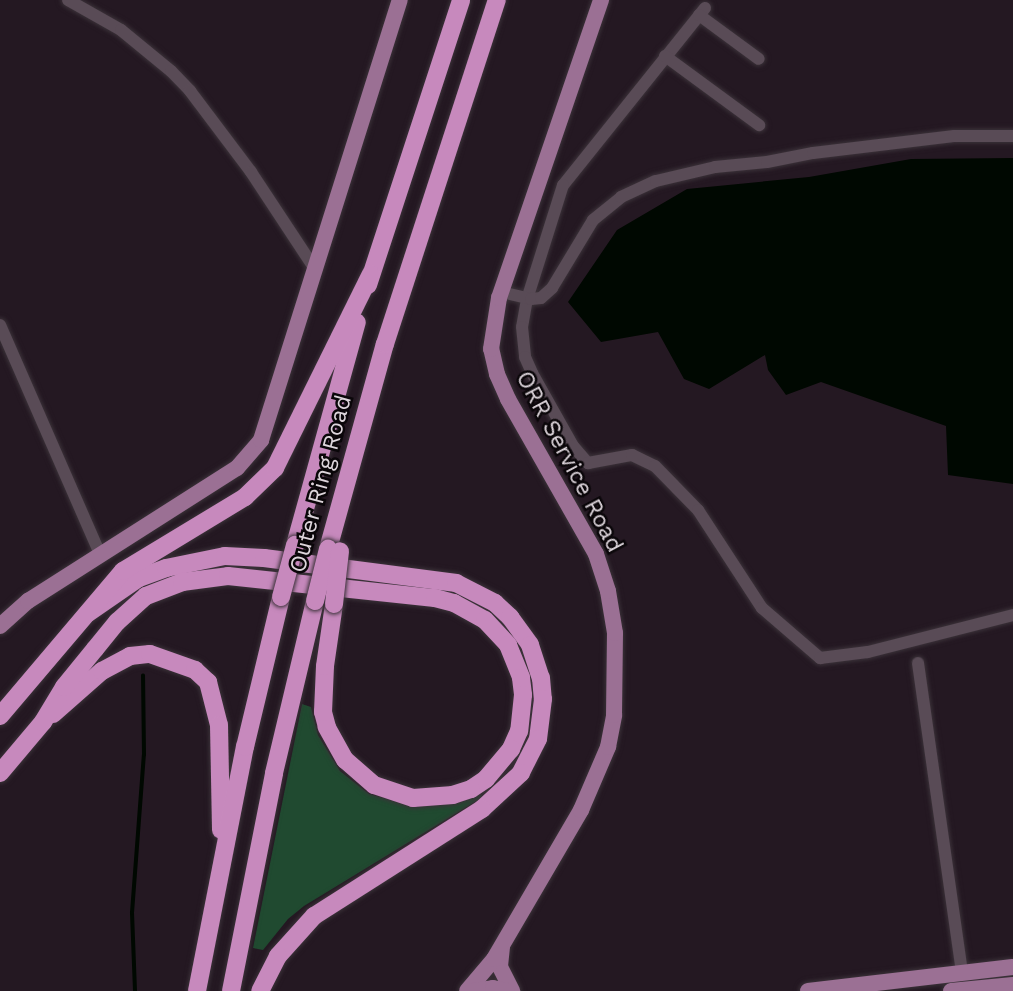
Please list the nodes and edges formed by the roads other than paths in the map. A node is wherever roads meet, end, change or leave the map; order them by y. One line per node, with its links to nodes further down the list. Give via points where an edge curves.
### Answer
1 (68, 0): 10 (street, via 121,30 190,91)
2 (400, 0): 10 (main road)
3 (461, 0): 11 (highway, Outer Ring Road)
4 (497, 0): 15 (highway, Outer Ring Road, via 389,331 337,516)
5 (601, 0): 12 (main road, ORR Service Road)
6 (665, 57): 7 (street, via 702,11); 8 (street); 13 (street, via 563,185)
7 (759, 59)
8 (759, 125)
9 (1013, 136): 13 (street, via 954,136 813,153 656,181 607,207 579,240 552,288 541,298)
10 (315, 269): 16 (main road, via 268,424 250,455 237,468)
11 (372, 274): 17 (highway, via 289,445 260,484 123,571); 24 (highway, Outer Ring Road, bridge, via 281,597)
12 (501, 292): 13 (street); 25 (main road, ORR Service Road, via 491,349 497,374 596,554 610,605 617,677 610,736 597,776)
13 (527, 299): 18 (street, via 522,327 525,357 573,446 587,463 632,455 667,476 714,532 762,608 820,658 868,652)
14 (0, 325): 16 (street)
15 (334, 550): 22 (highway, bridge, via 334,604 323,712 330,736 345,760 374,785 413,798 453,795 486,779 512,749 519,731 521,678 497,631 471,611 435,598 258,578 182,582 146,596 117,622 64,687); 30 (highway, Outer Ring Road, bridge, via 315,601 279,749)
16 (100, 554): 19 (main road, via 28,601)
17 (88, 613): 21 (highway); 31 (highway, via 139,578 166,568 225,556 264,558 456,583 495,603 530,645 541,678 541,719 538,739 521,773 482,809 314,916 278,956)
18 (1013, 615)
19 (0, 626)
20 (919, 663): 27 (street)
21 (0, 716)
22 (43, 722): 23 (highway); 24 (highway, via 102,671 130,656 150,654 195,670 208,681 219,725)
23 (0, 774)
24 (222, 865): 29 (highway, Outer Ring Road)
25 (506, 935): 32 (main road, ORR Service Road); 34 (main road, via 500,967)
26 (1013, 967): 27 (main road)
27 (962, 972): 35 (main road)
28 (1013, 985): 36 (main road)
29 (197, 991)
30 (231, 991)
31 (260, 991)
32 (467, 991)
33 (474, 991): 34 (main road)
34 (510, 991)
35 (808, 991)
36 (951, 991)

